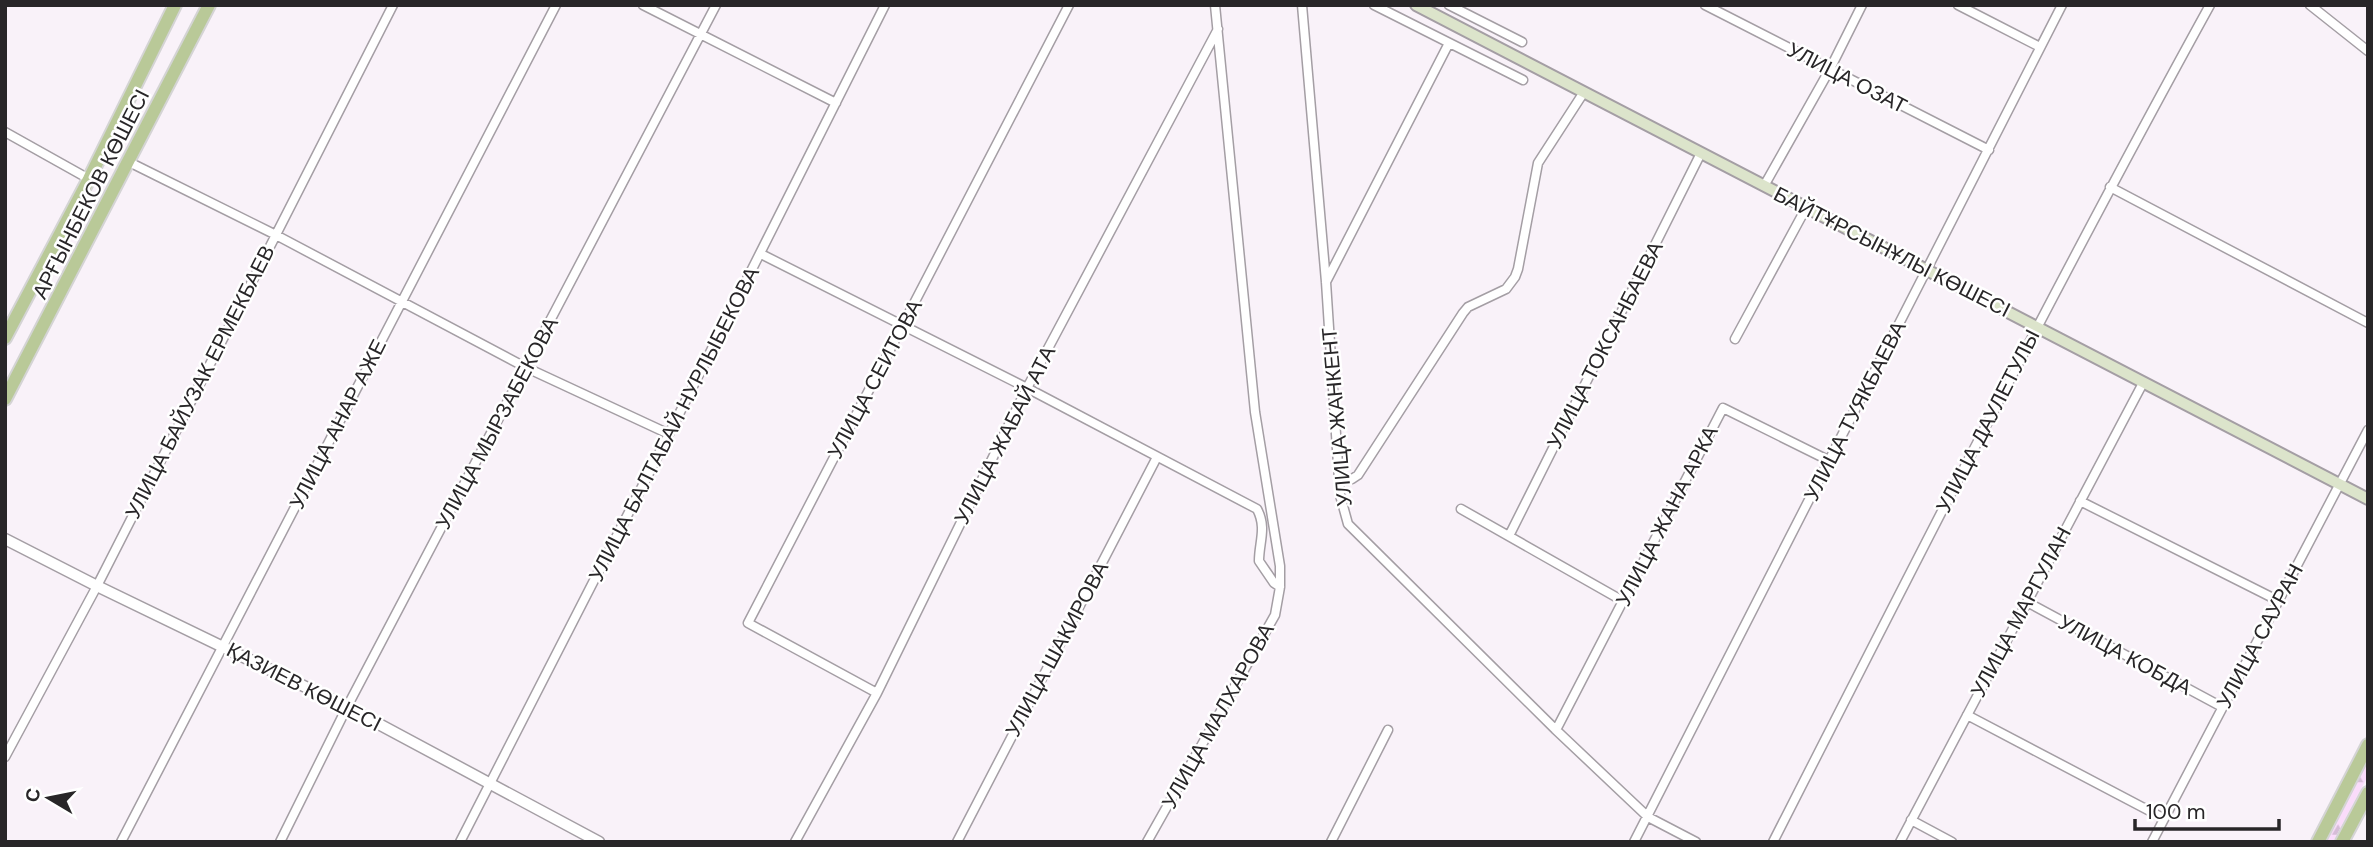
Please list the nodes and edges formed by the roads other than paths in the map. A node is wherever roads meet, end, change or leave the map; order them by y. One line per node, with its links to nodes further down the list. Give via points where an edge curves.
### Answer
1 (175, 5): 34 (main road, АРҒЫНБЕКОВ КӨШЕСІ)
2 (209, 5): 33 (main road, АРҒЫНБЕКОВ КӨШЕСІ)
3 (393, 5): 38 (street, УЛИЦА БАЙУЗАК ЕРМЕКБАЕВ)
4 (556, 5): 42 (street, УЛИЦА АНАР АЖЕ)
5 (643, 5): 21 (street)
6 (716, 5): 21 (street, УЛИЦА МЫРЗАБЕКОВА)
7 (885, 5): 29 (street, УЛИЦА БАЛТАБАЙ НУРЛЫБЕКОВА)
8 (1069, 5): 44 (street, УЛИЦА СЕИТОВА)
9 (1215, 5): 20 (street, УЛИЦА МАЛХАРОВА)
10 (1302, 5): 41 (street, УЛИЦА ЖАНКЕНТ)
11 (1374, 5): 23 (street)
12 (1416, 5): 28 (main road, БАЙТҰРСЫНҰЛЫ КӨШЕСІ)
13 (1450, 5): 22 (street)
14 (1705, 5): 26 (street, УЛИЦА ОЗАТ)
15 (1862, 5): 26 (street)
16 (1958, 5): 24 (street)
17 (2062, 5): 24 (street, УЛИЦА ТУЯКБАЕВА)
18 (2210, 5): 36 (street, УЛИЦА ДАУЛЕТУЛЫ)
19 (2310, 5): 25 (street)
20 (1218, 29): 50 (street, УЛИЦА ЖАБАЙ АТА); 64 (street, УЛИЦА МАЛХАРОВА, via 1255,412)
21 (701, 34): 29 (street); 48 (street, УЛИЦА МЫРЗАБЕКОВА)
22 (1522, 42)
23 (1449, 43): 27 (street); 41 (street)
24 (2040, 47): 31 (street, УЛИЦА ТУЯКБАЕВА)
25 (2368, 51)
26 (1830, 69): 31 (street, УЛИЦА ОЗАТ); 35 (street)
27 (1524, 80)
28 (1584, 92): 32 (main road, БАЙТҰРСЫНҰЛЫ КӨШЕСІ); 56 (street, via 1538,163 1518,269 1511,284 1462,313 1358,475)
29 (836, 103): 39 (street, УЛИЦА БАЛТАБАЙ НУРЛЫБЕКОВА)
30 (5, 132): 34 (street)
31 (1989, 150): 40 (street, УЛИЦА ТУЯКБАЕВА)
32 (1701, 153): 35 (main road, БАЙТҰРСЫНҰЛЫ КӨШЕСІ); 61 (street, УЛИЦА ТОКСАНБАЕВА)
33 (129, 162): 38 (street); 51 (main road, АРҒЫНБЕКОВ КӨШЕСІ)
34 (89, 178): 46 (main road, АРҒЫНБЕКОВ КӨШЕСІ)
35 (1763, 186): 37 (main road, БАЙТҰРСЫНҰЛЫ КӨШЕСІ)
36 (2110, 187): 43 (street); 45 (street, УЛИЦА ДАУЛЕТУЛЫ)
37 (1807, 208): 40 (main road, БАЙТҰРСЫНҰЛЫ КӨШЕСІ); 47 (street)
38 (274, 234): 42 (street); 63 (street, УЛИЦА БАЙУЗАК ЕРМЕКБАЕВ)
39 (761, 254): 44 (street); 53 (street, УЛИЦА БАЛТАБАЙ НУРЛЫБЕКОВА)
40 (1927, 271): 45 (main road, БАЙТҰРСЫНҰЛЫ КӨШЕСІ); 55 (street, УЛИЦА ТУЯКБАЕВА)
41 (1326, 282): 56 (street, УЛИЦА ЖАНКЕНТ)
42 (401, 303): 48 (street); 68 (street, УЛИЦА АНАР АЖЕ)
43 (2368, 323)
44 (903, 326): 50 (street); 69 (street, УЛИЦА СЕИТОВА, via 748,623)
45 (2036, 327): 49 (main road, БАЙТҰРСЫНҰЛЫ КӨШЕСІ); 92 (street, УЛИЦА ДАУЛЕТУЛЫ)
46 (5, 338)
47 (1735, 339)
48 (527, 368): 53 (street); 70 (street, УЛИЦА МЫРЗАБЕКОВА)
49 (2143, 383): 57 (main road, БАЙТҰРСЫНҰЛЫ КӨШЕСІ); 59 (street, УЛИЦА МАРГУЛАН)
50 (1027, 388): 54 (street); 69 (street, УЛИЦА ЖАБАЙ АТА)
51 (5, 399)
52 (2368, 430): 57 (street, УЛИЦА САУРАН)
53 (669, 435): 77 (street, УЛИЦА БАЛТАБАЙ НУРЛЫБЕКОВА)
54 (1157, 457): 64 (street, via 1257,509 1264,528 1259,562); 87 (street, УЛИЦА ШАКИРОВА)
55 (1830, 461): 65 (street, УЛИЦА ЖАНА АРКА, via 1723,408); 79 (street, УЛИЦА ТУЯКБАЕВА)
56 (1339, 481): 74 (street, УЛИЦА ЖАНКЕНТ, via 1348,524)
57 (2340, 485): 58 (main road, БАЙТҰРСЫНҰЛЫ КӨШЕСІ); 66 (street, УЛИЦА САУРАН)
58 (2368, 499)
59 (2080, 501): 66 (street); 67 (street, УЛИЦА МАРГУЛАН)
60 (1461, 509): 61 (street)
61 (1509, 536): 65 (street)
62 (5, 539): 63 (street, ҚАЗИЕВ КӨШЕСІ)
63 (97, 586): 68 (street, ҚАЗИЕВ КӨШЕСІ); 76 (street, УЛИЦА БАЙУЗАК ЕРМЕКБАЕВ)
64 (1280, 587): 88 (street, УЛИЦА МАЛХАРОВА, via 1269,627)
65 (1623, 601): 74 (street, УЛИЦА ЖАНА АРКА)
66 (2279, 601): 71 (street, УЛИЦА САУРАН)
67 (2027, 602): 71 (street, УЛИЦА КОБДА); 72 (street, УЛИЦА МАРГУЛАН)
68 (223, 646): 70 (street, ҚАЗИЕВ КӨШЕСІ); 82 (street, УЛИЦА АНАР АЖЕ)
69 (877, 693): 86 (street, УЛИЦА ЖАБАЙ АТА)
70 (347, 707): 77 (street, ҚАЗИЕВ КӨШЕСІ); 83 (street, УЛИЦА МЫРЗАБЕКОВА)
71 (2222, 707): 80 (street, УЛИЦА САУРАН)
72 (1967, 715): 80 (street); 81 (street, УЛИЦА МАРГУЛАН)
73 (1388, 730): 89 (street)
74 (1556, 730): 79 (street, УЛИЦА ЖАНКЕНТ)
75 (2367, 747): 96 (main road)
76 (5, 757)
77 (490, 784): 84 (street, УЛИЦА БАЛТАБАЙ НУРЛЫБЕКОВА); 85 (street, ҚАЗИЕВ КӨШЕСІ)
78 (2368, 793): 97 (main road)
79 (1648, 817): 90 (street, УЛИЦА ТУЯКБАЕВА); 91 (street, УЛИЦА ЖАНКЕНТ)
80 (2164, 818): 95 (street, УЛИЦА САУРАН)
81 (1911, 820): 93 (street, УЛИЦА МАРГУЛАН); 94 (street)
82 (121, 842)
83 (280, 842)
84 (460, 842)
85 (600, 842)
86 (795, 842)
87 (957, 842)
88 (1147, 842)
89 (1331, 842)
90 (1634, 842)
91 (1696, 842)
92 (1773, 842)
93 (1900, 842)
94 (1952, 842)
95 (2152, 842)
96 (2318, 842)
97 (2342, 842)

